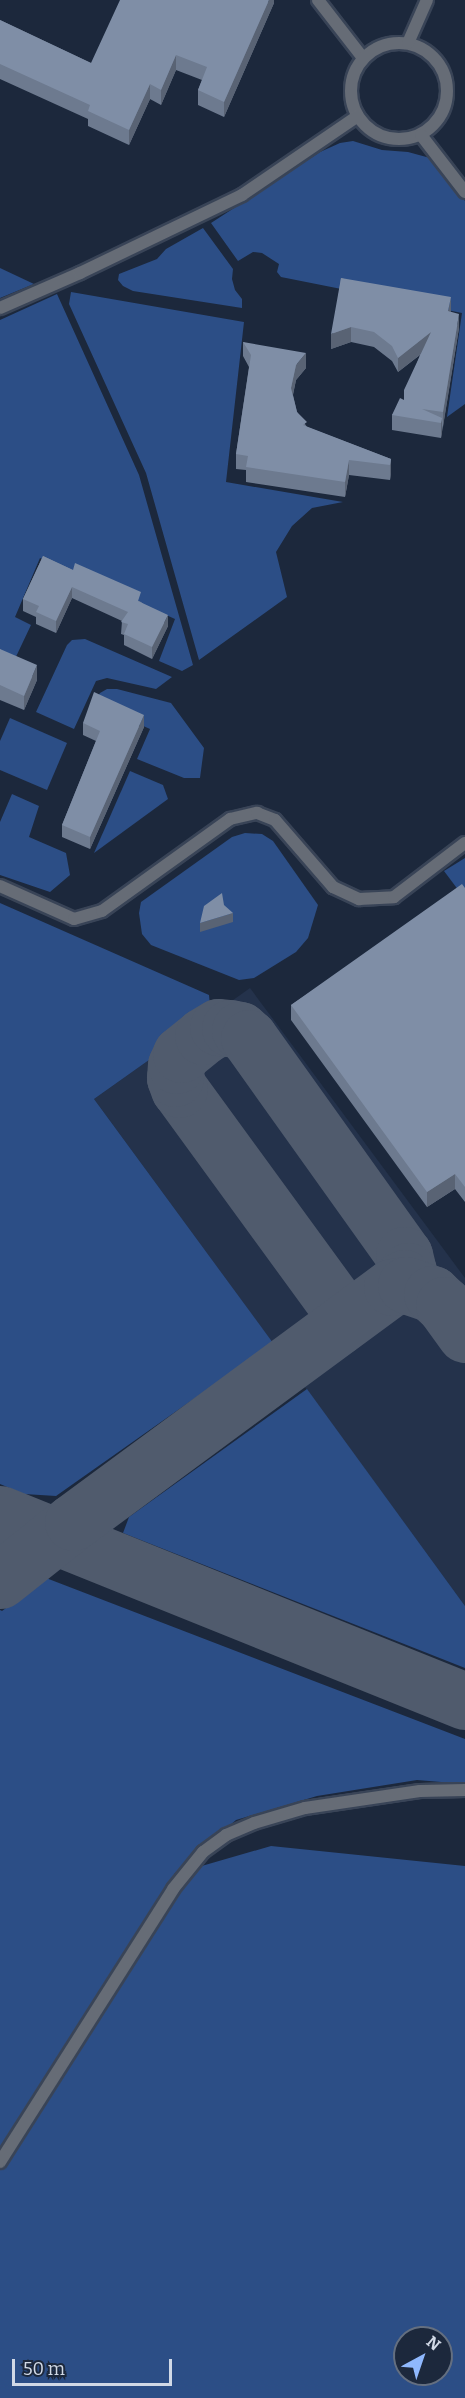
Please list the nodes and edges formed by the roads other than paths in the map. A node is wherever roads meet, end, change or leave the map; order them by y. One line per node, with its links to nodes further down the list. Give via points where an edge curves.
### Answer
1 (318, 0): 4 (street)
2 (427, 0): 3 (street)
3 (408, 43): 4 (street, via 391,42); 6 (street, via 434,57 448,84 443,114)
4 (363, 58): 5 (street, via 351,86)
5 (358, 116): 6 (street, via 367,127 393,139); 8 (street, via 242,195)
6 (421, 135): 7 (street)
7 (465, 192)
8 (0, 308)
9 (465, 843): 10 (street, via 394,897 358,899 333,887 274,820 257,813 230,819 102,911 74,919)
10 (0, 886)
11 (465, 1790): 12 (street, via 420,1791 305,1808 226,1835 203,1852 173,1889)
12 (0, 2162)

